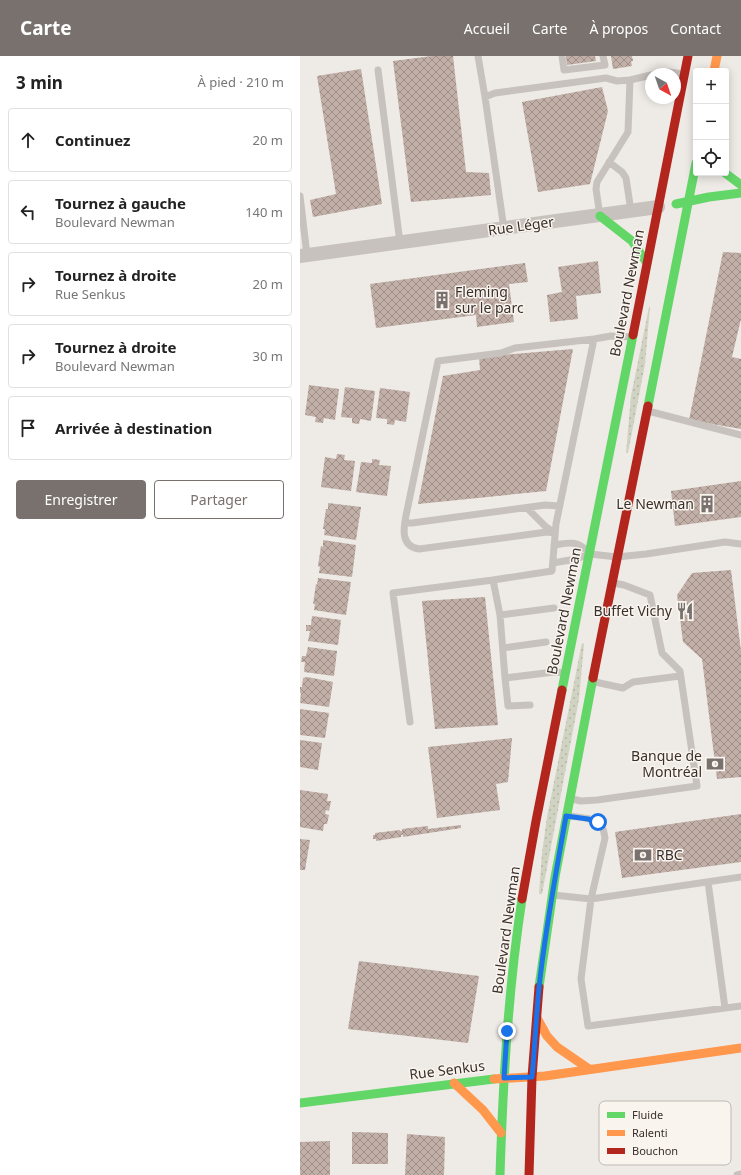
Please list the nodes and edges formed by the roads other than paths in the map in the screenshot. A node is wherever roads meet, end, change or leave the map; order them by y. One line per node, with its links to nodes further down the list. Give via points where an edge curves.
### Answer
1 (478, 56): 12 (lane)
2 (562, 56): 3 (lane, via 564,70 604,65)
3 (603, 56)
4 (688, 56): 9 (main road, Boulevard Newman)
5 (717, 56): 6 (main road)
6 (715, 68)
7 (378, 70): 24 (lane)
8 (681, 74): 9 (lane)
9 (684, 74): 20 (main road, Boulevard Newman)
10 (645, 76): 11 (lane)
11 (630, 80): 12 (lane, via 617,81 606,78 496,93); 13 (lane, via 628,132)
12 (485, 98): 23 (lane)
13 (609, 162): 21 (lane, via 626,178); 22 (lane, via 597,182)
14 (693, 176): 19 (main road)
15 (729, 176): 16 (main road)
16 (741, 185)
17 (741, 193): 19 (main road, Rue Léger)
18 (300, 196): 25 (lane)
19 (688, 202): 20 (main road, Rue Léger); 29 (main road)
20 (658, 207): 21 (street, Rue Léger); 26 (main road, Boulevard Newman)
21 (631, 211): 22 (street, Rue Léger)
22 (600, 216): 23 (street, Rue Léger); 26 (main road, via 632,241)
23 (504, 229): 24 (street, Rue Léger)
24 (400, 243): 25 (street, Rue Léger)
25 (304, 256)
26 (647, 263): 27 (main road, Boulevard Newman)
27 (633, 337): 28 (lane, via 611,336); 37 (main road, Boulevard Newman)
28 (594, 339): 31 (lane); 33 (lane, via 438,360)
29 (647, 410): 30 (lane); 38 (main road)
30 (741, 435)
31 (559, 506): 32 (lane); 34 (lane)
32 (528, 508): 33 (lane); 34 (lane)
33 (405, 523): 34 (lane, via 406,540 411,547 419,549)
34 (555, 533): 35 (lane)
35 (554, 544): 37 (lane, via 574,542); 39 (lane)
36 (741, 544): 38 (lane, via 725,542)
37 (590, 554): 38 (lane); 39 (lane); 46 (main road, Boulevard Newman)
38 (617, 556): 41 (main road)
39 (553, 563): 40 (lane, via 552,571)
40 (493, 580): 43 (lane); 51 (lane, via 393,593)
41 (612, 582): 47 (lane, via 650,595 662,654 680,671); 49 (main road)
42 (554, 608): 43 (lane)
43 (500, 616): 45 (lane)
44 (546, 642): 45 (lane)
45 (502, 648): 48 (lane)
46 (566, 674): 48 (lane, via 554,672); 64 (main road, Boulevard Newman, via 519,920)
47 (680, 676): 49 (lane, via 633,682 623,688); 52 (lane, via 697,786 597,800 581,801)
48 (505, 678): 50 (lane, via 508,706)
49 (592, 681): 52 (main road)
50 (530, 706)
51 (410, 722)
52 (570, 798): 53 (main road)
53 (566, 816): 56 (main road); 57 (lane, via 595,820 603,829 605,838)
54 (741, 877): 55 (lane)
55 (708, 882): 57 (lane); 59 (lane)
56 (552, 895): 57 (lane); 60 (main road)
57 (591, 899): 59 (lane, via 581,979 588,1026)
58 (741, 1006): 59 (lane)
59 (725, 1008)
60 (537, 1018): 62 (main road, via 557,1048); 63 (main road)
61 (741, 1048): 62 (main road, Rue Senkus)
62 (589, 1069): 63 (main road, Rue Senkus)
63 (532, 1077): 64 (main road, Rue Senkus); 70 (main road)
64 (504, 1078): 65 (main road, Rue Senkus); 67 (main road, Boulevard Newman)
65 (454, 1083): 66 (main road, Rue Senkus); 67 (main road, via 483,1110)
66 (300, 1103)
67 (501, 1133): 69 (main road, Boulevard Newman)
68 (741, 1174): 71 (lane)
69 (500, 1175)
70 (528, 1175)
71 (737, 1175)

